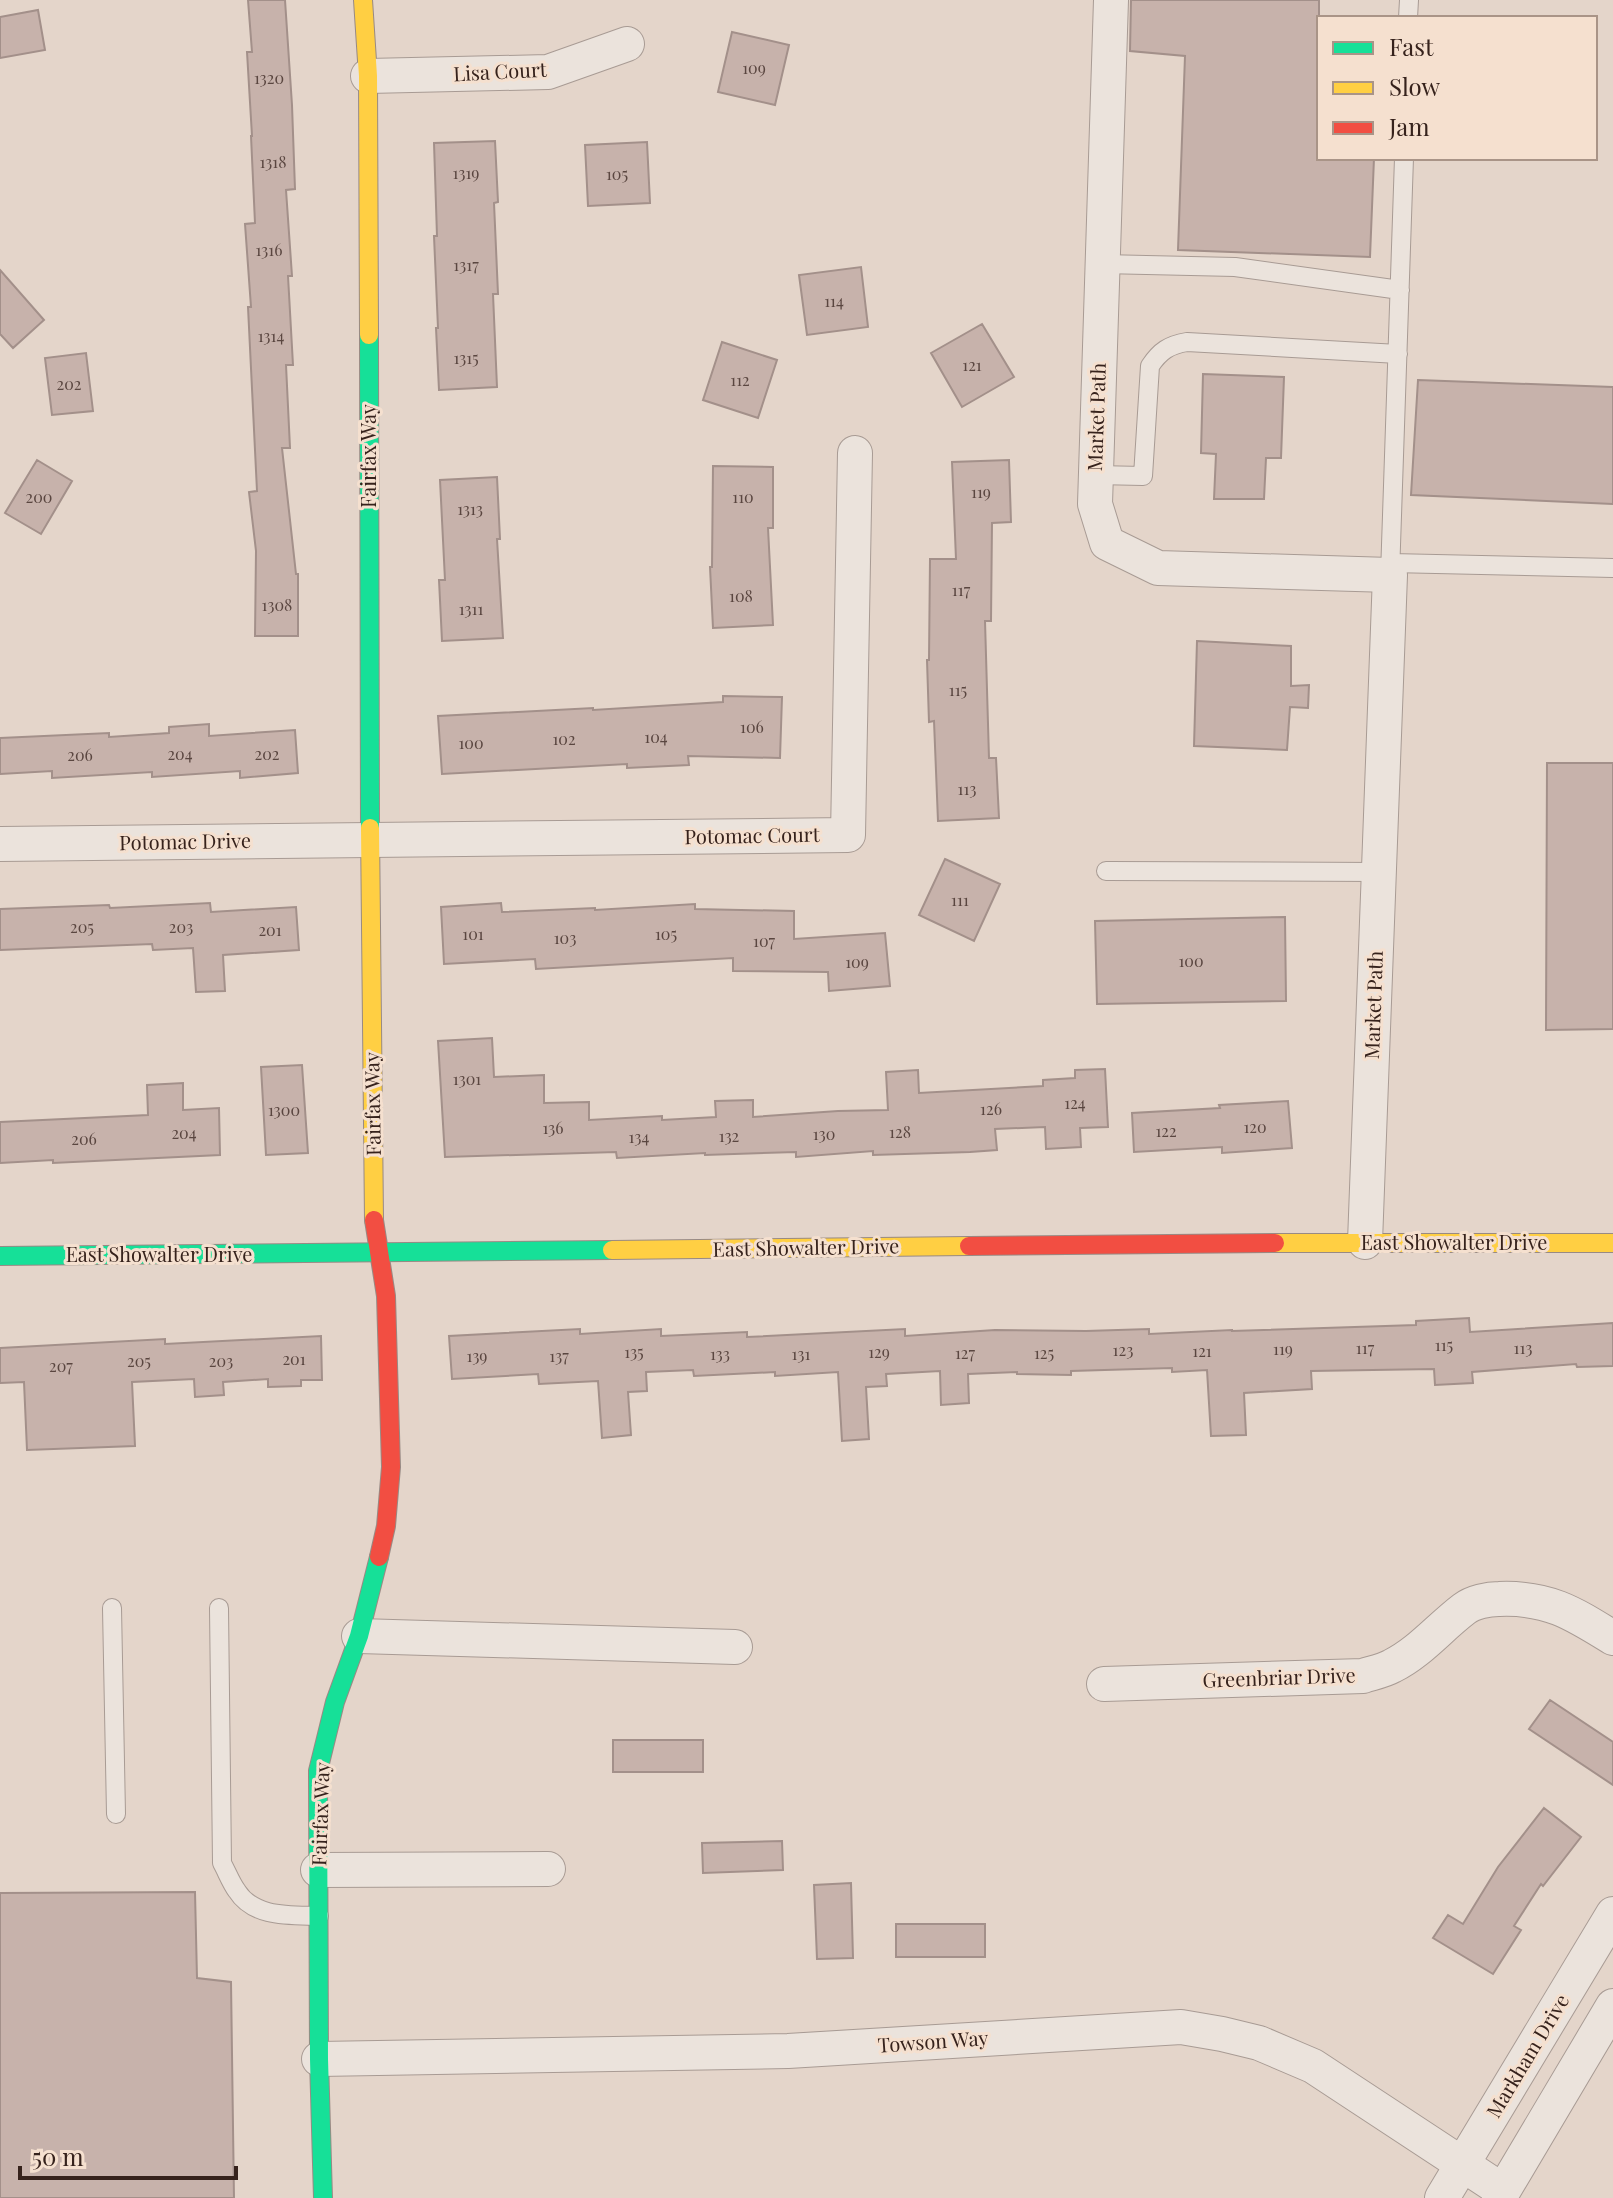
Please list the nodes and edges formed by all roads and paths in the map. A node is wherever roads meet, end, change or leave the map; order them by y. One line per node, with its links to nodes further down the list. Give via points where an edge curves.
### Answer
1 (363, 0): 4 (street, Fairfax Way)
2 (1111, 0): 6 (street, Market Path)
3 (627, 44): 4 (street, Lisa Court, via 548,72)
4 (368, 76): 13 (street, Fairfax Way)
5 (1404, 160): 7 (lane, Market Path)
6 (1102, 264): 7 (lane, via 1235,267); 10 (street, Market Path)
7 (1400, 290): 8 (lane, Market Path)
8 (1398, 354): 10 (lane, via 1171,344 1150,366 1143,476); 12 (lane, Market Path)
9 (855, 453): 13 (street, Potomac Court, via 848,835)
10 (1096, 475): 12 (street, Market Path, via 1095,504 1107,543 1158,568)
11 (1613, 568): 12 (lane)
12 (1391, 569): 16 (street, Market Path)
13 (370, 840): 14 (street, Potomac Drive); 19 (street, Fairfax Way, via 374,1225)
14 (0, 844)
15 (1106, 871): 16 (lane)
16 (1380, 872): 17 (street, Market Path)
17 (1365, 1242): 18 (street, East Showalter Drive); 19 (street, East Showalter Drive)
18 (1613, 1243)
19 (379, 1253): 20 (street, East Showalter Drive); 23 (street, Fairfax Way, via 386,1296 391,1467 386,1526)
20 (0, 1256)
21 (112, 1608): 27 (lane)
22 (219, 1608): 31 (lane, via 222,1863 252,1907 272,1914)
23 (359, 1636): 25 (street); 29 (street, Fairfax Way, via 318,1771)
24 (1613, 1638): 26 (street, Greenbriar Drive, via 1555,1605 1491,1599 1467,1606 1410,1656 1363,1676)
25 (735, 1647)
26 (1104, 1684)
27 (116, 1814)
28 (548, 1869): 29 (street)
29 (318, 1870): 31 (street, Fairfax Way)
30 (1613, 1914): 34 (street, Markham Drive)
31 (319, 1916): 33 (street, Fairfax Way)
32 (1613, 2006): 35 (street)
33 (319, 2059): 34 (street, Towson Way, via 788,2051 1181,2027 1259,2043 1313,2066); 36 (street, Fairfax Way)
34 (1463, 2164): 35 (street, Towson Way); 37 (street, Markham Drive)
35 (1501, 2194)
36 (323, 2198)
37 (1442, 2198)

